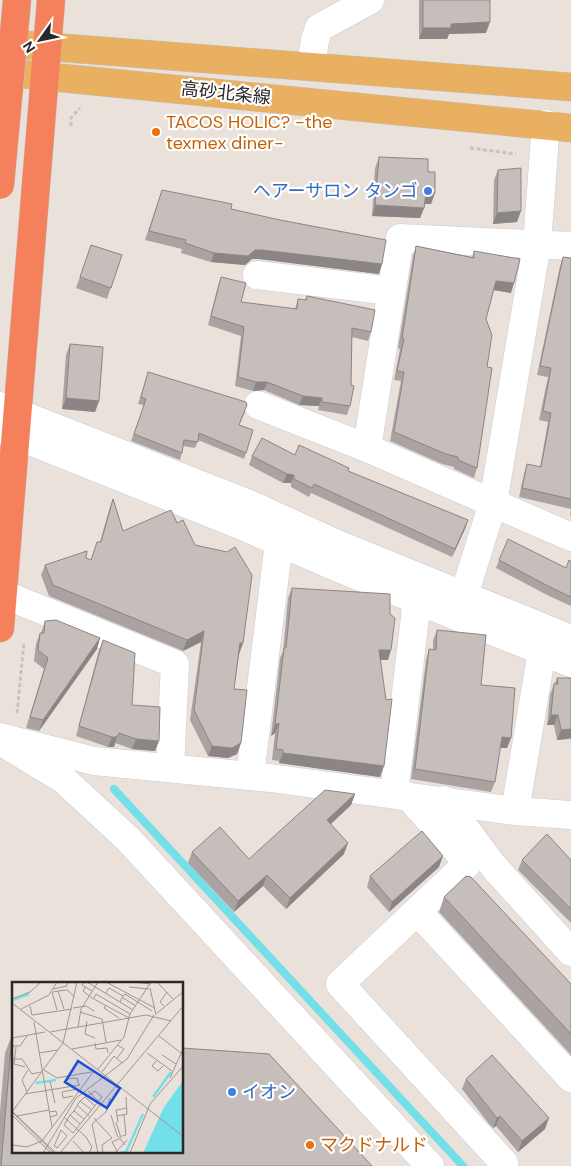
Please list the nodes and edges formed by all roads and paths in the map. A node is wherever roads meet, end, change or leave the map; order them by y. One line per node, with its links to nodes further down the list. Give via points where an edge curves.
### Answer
1 (17, 0): 15 (highway, bridge)
2 (50, 0): 5 (highway)
3 (370, 0): 6 (street, via 319,28)
4 (0, 43): 5 (main road, 高砂北条線)
5 (47, 47): 6 (main road, 高砂北条線); 8 (highway)
6 (311, 66): 9 (main road, 高砂北条線)
7 (0, 72): 8 (main road, 高砂北条線)
8 (45, 76): 11 (main road, 高砂北条線); 21 (highway)
9 (571, 87)
10 (85, 104): 12 (path, via 72,118)
11 (559, 126): 14 (street)
12 (71, 128)
13 (467, 148): 14 (path)
14 (542, 158): 16 (street)
15 (0, 184)
16 (537, 244): 17 (street); 19 (street, via 400,238); 23 (street)
17 (571, 246)
18 (257, 275): 19 (street)
19 (391, 291): 22 (street)
20 (258, 405): 22 (street)
21 (9, 421): 25 (street); 26 (highway); 27 (street, via 249,504)
22 (367, 448): 23 (street)
23 (493, 503): 24 (street); 27 (street)
24 (571, 537)
25 (279, 542): 28 (street); 35 (street)
26 (3, 594): 29 (street); 30 (highway)
27 (464, 595): 31 (street)
28 (417, 600): 31 (street); 36 (street)
29 (28, 604): 33 (path); 34 (street, via 175,664)
30 (0, 628)
31 (553, 640): 32 (street); 38 (street)
32 (571, 663)
33 (6, 732): 34 (street, via 94,761); 44 (street, via 128,839)
34 (170, 768): 35 (street)
35 (250, 776): 36 (street)
36 (401, 795): 37 (street); 40 (street, via 468,863)
37 (444, 800): 38 (street); 41 (street, via 494,867)
38 (514, 811): 39 (street)
39 (568, 817)
40 (417, 911): 42 (street); 43 (street, via 340,984)
41 (571, 952)
42 (571, 1078)
43 (504, 1163)
44 (430, 1166)

